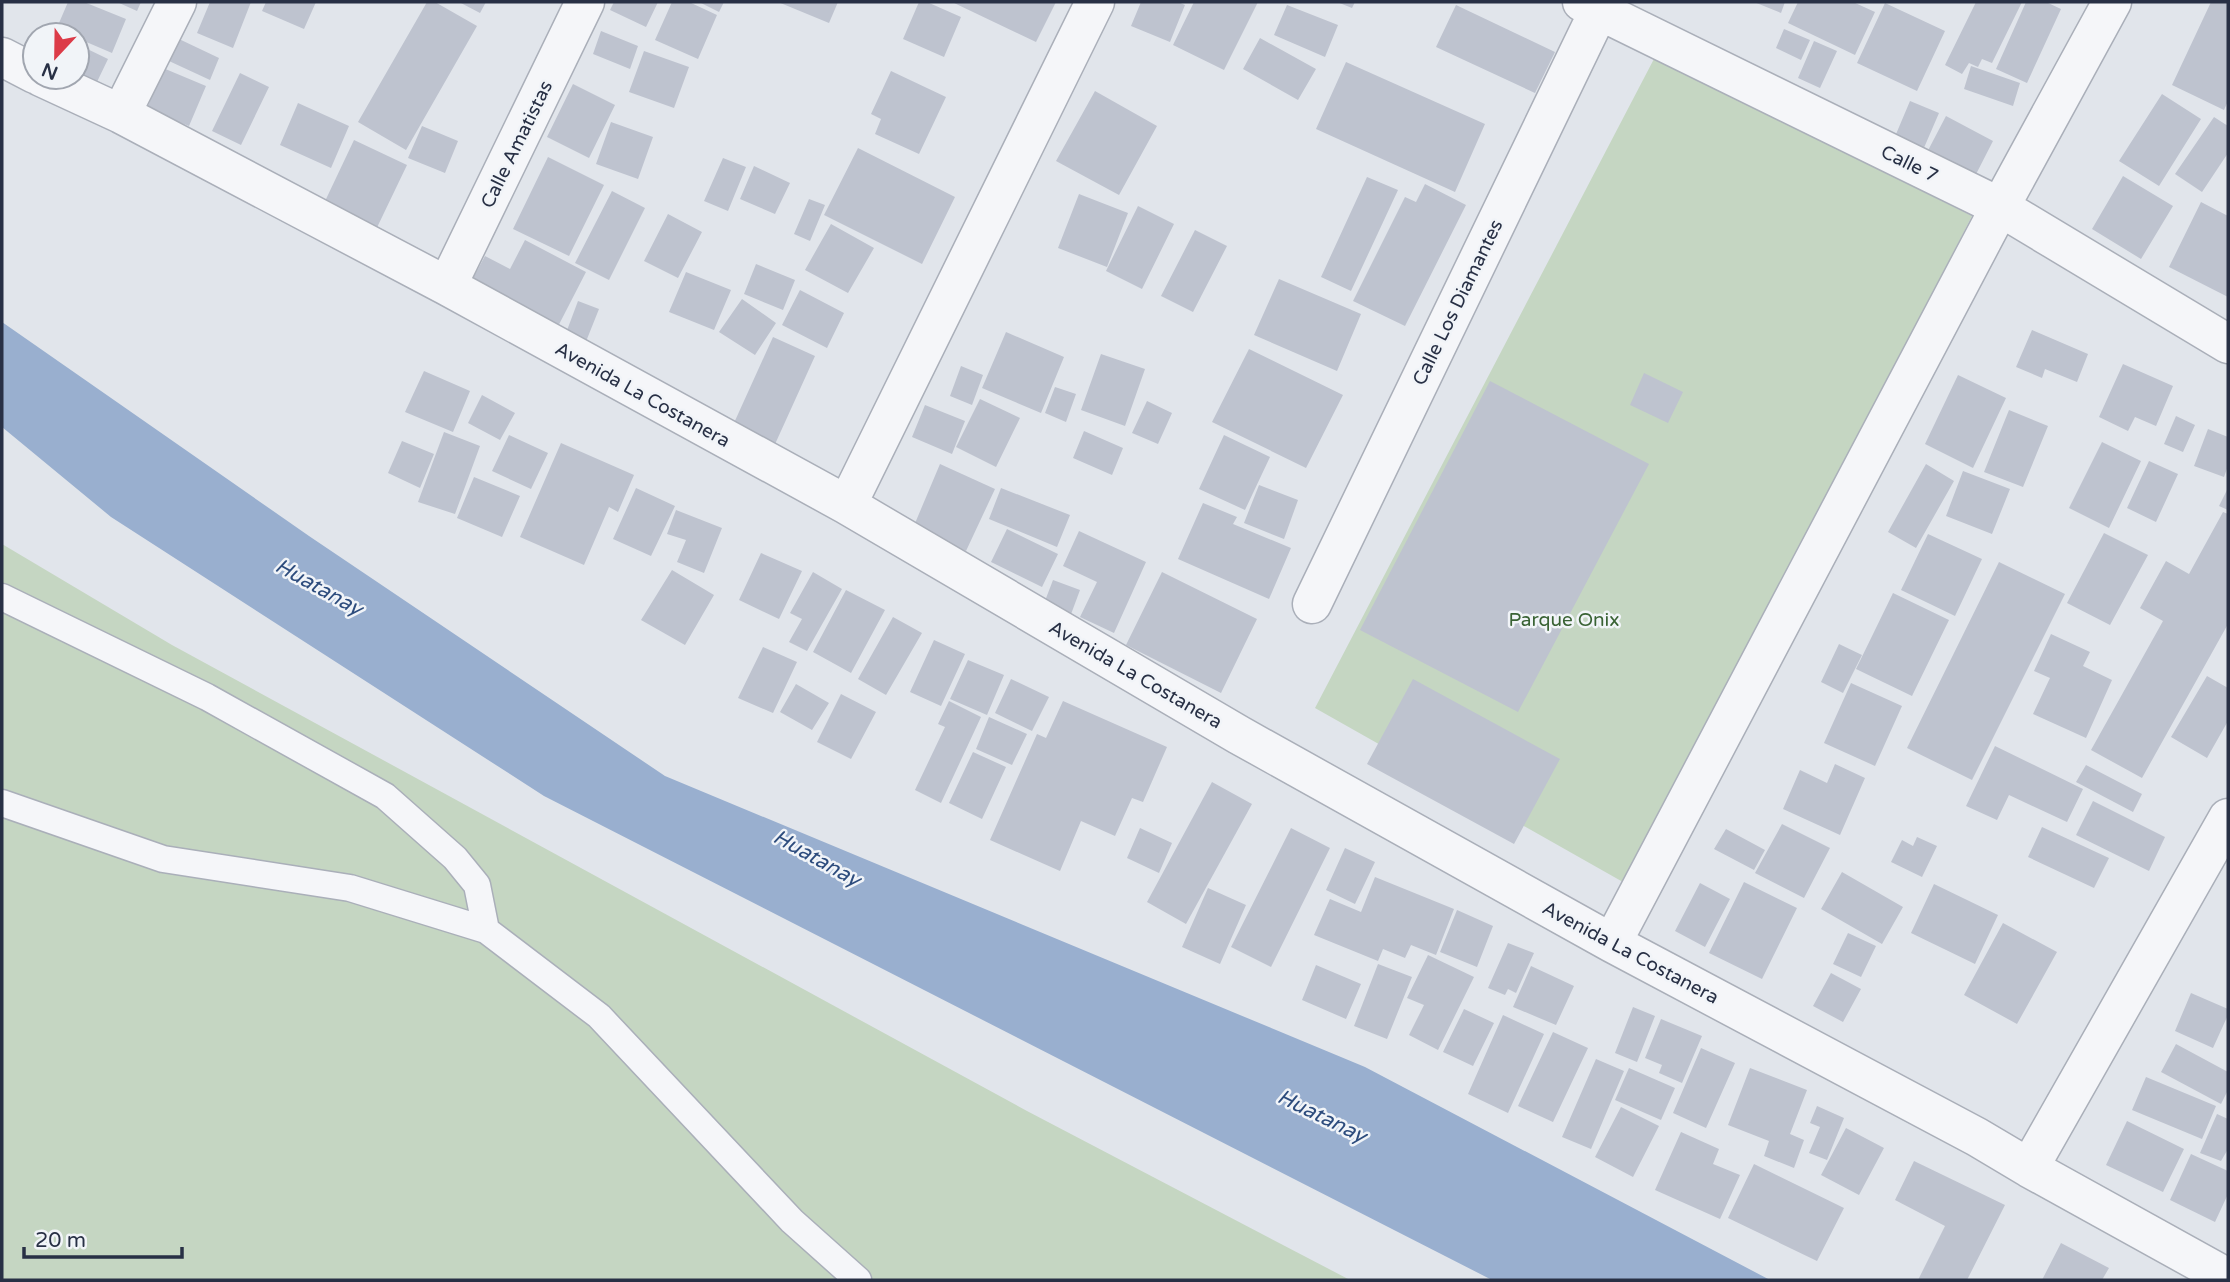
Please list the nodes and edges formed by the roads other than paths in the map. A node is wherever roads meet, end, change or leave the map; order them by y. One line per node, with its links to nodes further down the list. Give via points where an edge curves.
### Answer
1 (177, 2): 9 (street)
2 (585, 2): 11 (street, Calle Amatistas)
3 (1095, 2): 13 (street)
4 (2112, 2): 10 (street)
5 (1595, 5): 10 (street, Calle 7); 15 (street, Calle Los Diamantes)
6 (2, 57): 7 (street)
7 (21, 67)
8 (71, 91): 9 (street, Avenida La Costanera)
9 (121, 114): 11 (street, Avenida La Costanera)
10 (2000, 207): 12 (street, Calle 7); 19 (street)
11 (447, 286): 13 (street, Avenida La Costanera)
12 (2228, 344)
13 (847, 505): 19 (street, Avenida La Costanera, via 1239,735)
14 (2, 597): 18 (lane, via 207,697 385,796 455,858 477,885)
15 (1312, 604)
16 (2, 803): 18 (lane, via 163,859 350,888)
17 (2228, 818): 20 (street)
18 (486, 930): 22 (lane, via 599,1016 792,1221)
19 (1612, 943): 20 (street, Avenida La Costanera)
20 (2029, 1168): 21 (street, Avenida La Costanera)
21 (2228, 1278)
22 (858, 1280)

